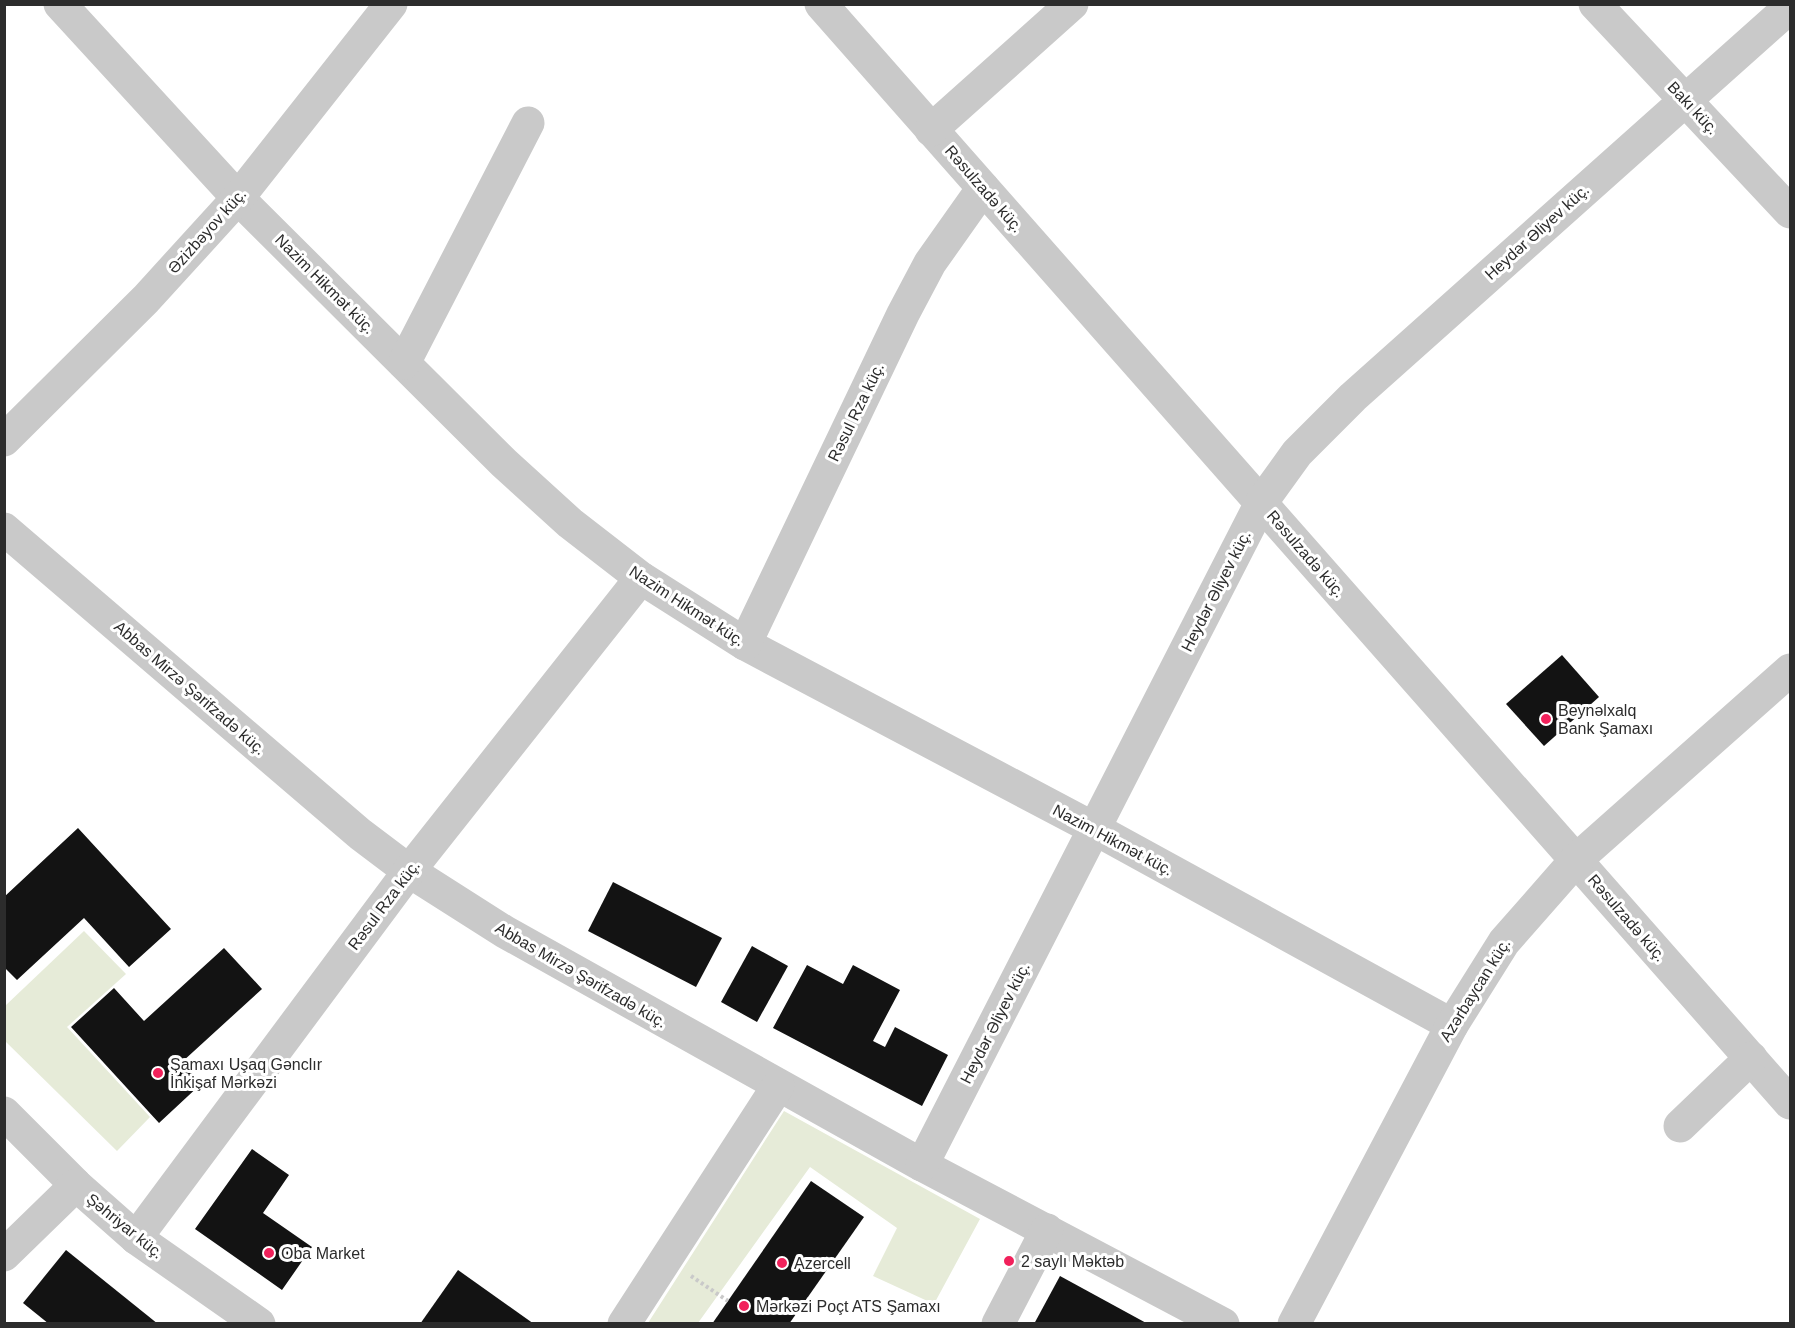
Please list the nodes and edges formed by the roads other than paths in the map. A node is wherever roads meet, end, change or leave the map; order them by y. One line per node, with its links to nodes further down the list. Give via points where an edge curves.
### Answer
1 (60, 4): 11 (street, Nazim Hikmət küç.)
2 (391, 4): 11 (street, Əzizbəyov küç.)
3 (821, 4): 9 (street, Rəsulzadə küç.)
4 (1072, 4): 9 (street)
5 (1595, 4): 7 (street, Bakı küç.)
6 (1791, 7): 7 (street, Heydər Əliyev küç.)
7 (1685, 99): 12 (street, Bakı küç.); 15 (street, Heydər Əliyev küç., via 1323,425)
8 (528, 123): 13 (street)
9 (931, 130): 10 (street, Rəsulzadə küç.)
10 (983, 188): 15 (street, Rəsulzadə küç.); 18 (street, Rəsul Rza küç., via 936,254 903,314)
11 (238, 198): 13 (street, Nazim Hikmət küç.); 14 (street, Əzizbəyov küç., via 146,299)
12 (1791, 212)
13 (404, 363): 17 (street, Nazim Hikmət küç., via 570,523)
14 (4, 440)
15 (1261, 503): 20 (street, Heydər Əliyev küç.); 21 (street, Rəsulzadə küç.)
16 (4, 529): 22 (street, Abbas Mirzə Şərifzadə küç., via 360,834)
17 (641, 578): 18 (street, Nazim Hikmət küç.); 22 (street, Rəsul Rza küç.)
18 (745, 644): 20 (street, Nazim Hikmət küç.)
19 (1791, 670): 21 (street, Azərbaycan küç.)
20 (1095, 830): 23 (street, Nazim Hikmət küç.); 29 (street, Heydər Əliyev küç.)
21 (1576, 860): 23 (street, Azərbaycan küç., via 1503,942); 24 (street, Rəsulzadə küç.)
22 (409, 871): 25 (street, Abbas Mirzə Şərifzadə küç., via 505,932); 32 (street, Rəsul Rza küç.)
23 (1452, 1025): 38 (street, Azərbaycan küç.)
24 (1751, 1058): 26 (street, Rəsulzadə küç.); 28 (street)
25 (778, 1086): 29 (street, Abbas Mirzə Şərifzadə küç.); 35 (street)
26 (1791, 1103)
27 (4, 1113): 30 (street, Şəhriyar küç.)
28 (1680, 1126)
29 (922, 1165): 31 (street, Abbas Mirzə Şərifzadə küç.)
30 (76, 1185): 32 (street, Şəhriyar küç.); 33 (street)
31 (1047, 1230): 36 (street); 37 (street, Abbas Mirzə Şərifzadə küç.)
32 (136, 1238): 34 (street, Şəhriyar küç.)
33 (4, 1255)
34 (260, 1323)
35 (624, 1323)
36 (998, 1323)
37 (1224, 1323)
38 (1294, 1323)

